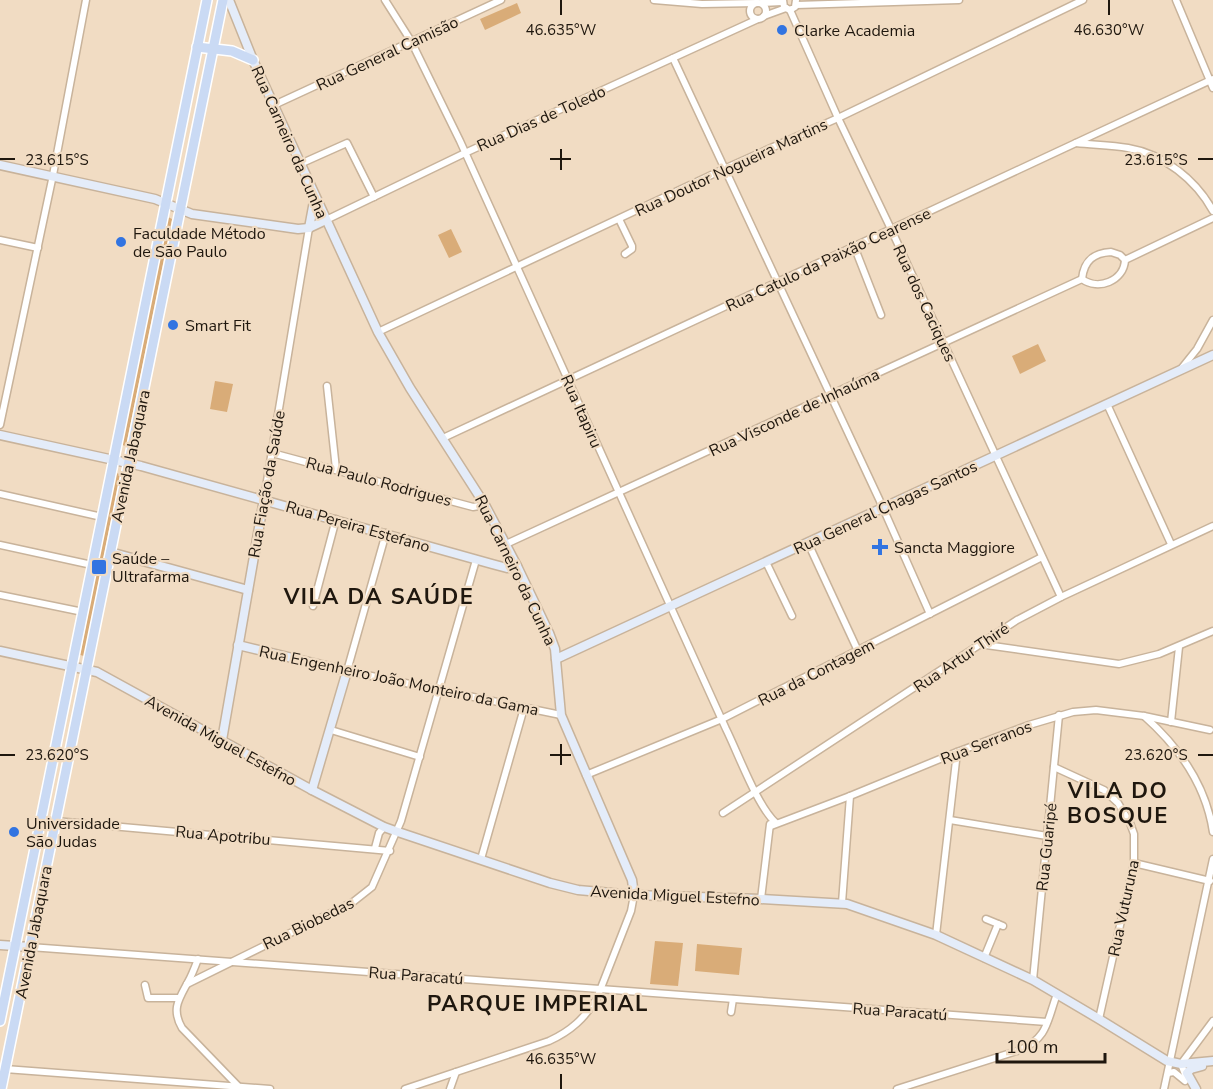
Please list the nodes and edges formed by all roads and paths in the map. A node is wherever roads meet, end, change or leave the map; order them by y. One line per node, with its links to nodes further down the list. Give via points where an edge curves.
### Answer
1 (87, 0): 29 (street)
2 (207, 0): 16 (main road, Avenida Jabaquara)
3 (223, 0): 17 (main road, Avenida Jabaquara)
4 (229, 0): 19 (street, Rua Carneiro da Cunha)
5 (385, 0): 15 (street, Rua Itapiru)
6 (501, 0): 15 (street, Rua General Camisão)
7 (654, 0): 12 (street)
8 (959, 0): 11 (street)
9 (1083, 0): 23 (street, Rua Doutor Nogueira Martins)
10 (1176, 0): 20 (street)
11 (796, 2): 13 (street, Rua Dias de Toledo)
12 (759, 3): 13 (street); 14 (street, via 766,10); 14 (street, via 750,11 754,18)
13 (785, 5): 14 (street, Rua Dias de Toledo); 23 (street, Rua dos Caciques)
14 (761, 18): 18 (street, Rua Dias de Toledo)
15 (411, 41): 22 (street, Rua General Camisão); 25 (street, Rua Itapiru)
16 (197, 47): 17 (main road); 32 (main road, Avenida Jabaquara)
17 (213, 48): 19 (main road); 33 (main road, Avenida Jabaquara)
18 (673, 58): 25 (street, Rua Dias de Toledo); 28 (street)
19 (252, 60): 22 (street, Rua Carneiro da Cunha)
20 (1211, 80): 21 (street); 24 (street, Rua Catulo da Paixão Cearense)
21 (1213, 88)
22 (274, 105): 26 (street, Rua Carneiro da Cunha)
23 (838, 118): 28 (street, Rua Doutor Nogueira Martins); 39 (street, Rua dos Caciques)
24 (1076, 143): 34 (street, via 1130,148 1161,160 1185,176); 39 (street, Rua Catulo da Paixão Cearense)
25 (465, 153): 31 (street, Rua Dias de Toledo); 46 (street, Rua Itapiru)
26 (300, 164): 30 (street, Rua Carneiro da Cunha); 31 (street, via 347,143)
27 (0, 165): 29 (street)
28 (724, 169): 36 (street, Rua Doutor Nogueira Martins); 48 (street)
29 (53, 175): 32 (street); 43 (street)
30 (315, 196): 37 (street, Rua Carneiro da Cunha); 38 (street)
31 (374, 197): 37 (street, Rua Dias de Toledo)
32 (165, 204): 33 (street); 64 (main road, Avenida Jabaquara)
33 (180, 210): 38 (street); 65 (main road, Avenida Jabaquara)
34 (1213, 211)
35 (1213, 218): 45 (street)
36 (620, 219): 44 (street, via 632,245); 46 (street, Rua Doutor Nogueira Martins)
37 (326, 220): 38 (street); 40 (street, Rua Carneiro da Cunha)
38 (312, 227): 40 (street); 62 (street, Rua Fiação da Saúde)
39 (891, 229): 42 (street, Rua Catulo da Paixão Cearense); 52 (street, Rua dos Caciques)
40 (330, 230): 51 (street, Rua Carneiro da Cunha)
41 (0, 240): 43 (street)
42 (854, 246): 48 (street, Rua Catulo da Paixão Cearense); 49 (street)
43 (38, 248): 59 (street)
44 (626, 254)
45 (1125, 260): 47 (street, via 1125,267 1114,280 1095,284); 47 (street, via 1111,252 1100,253 1085,266)
46 (517, 267): 51 (street, Rua Doutor Nogueira Martins); 55 (street, Rua Itapiru)
47 (1082, 279): 52 (street, Rua Visconde de Inhaúma)
48 (777, 282): 55 (street, Rua Catulo da Paixão Cearense); 57 (street)
49 (881, 315)
50 (1213, 320): 54 (street)
51 (378, 332): 61 (street, Rua Carneiro da Cunha)
52 (943, 342): 57 (street, Rua Visconde de Inhaúma); 63 (street, Rua dos Caciques)
53 (1213, 355): 54 (street, Rua General Chagas Santos)
54 (1180, 369): 58 (street, Rua General Chagas Santos)
55 (568, 380): 61 (street, Rua Catulo da Paixão Cearense); 67 (street, Rua Itapiru)
56 (327, 386): 66 (street)
57 (830, 395): 67 (street, Rua Visconde de Inhaúma); 71 (street)
58 (1107, 404): 63 (street, Rua General Chagas Santos); 78 (street)
59 (0, 425)
60 (0, 435): 64 (street, Rua Pereira Estefano)
61 (443, 438): 70 (street, Rua Carneiro da Cunha)
62 (272, 453): 66 (street, Rua Paulo Rodrigues); 69 (street, Rua Fiação da Saúde)
63 (995, 456): 71 (street, Rua General Chagas Santos); 81 (street, Rua dos Caciques)
64 (114, 459): 65 (street, Rua Pereira Estefano); 72 (main road, Avenida Jabaquara)
65 (129, 463): 69 (street, Rua Pereira Estefano); 80 (main road, Avenida Jabaquara)
66 (336, 469): 70 (street, Rua Paulo Rodrigues, via 473,507)
67 (619, 493): 77 (street, Rua Visconde de Inhaúma); 90 (street, Rua Itapiru)
68 (0, 494): 72 (street)
69 (264, 499): 73 (street, Rua Pereira Estefano); 86 (street, Rua Fiação da Saúde)
70 (485, 505): 77 (street, Rua Carneiro da Cunha)
71 (883, 508): 76 (street, Rua General Chagas Santos); 92 (street)
72 (102, 517): 84 (main road, Avenida Jabaquara)
73 (336, 519): 75 (street, Rua Pereira Estefano); 89 (street)
74 (1213, 526): 78 (street, Rua Artur Thiré)
75 (386, 533): 82 (street, Rua Pereira Estefano); 103 (street)
76 (808, 543): 83 (street, Rua General Chagas Santos); 99 (street)
77 (506, 544): 85 (street, Rua Carneiro da Cunha)
78 (1171, 544): 88 (street, Rua Artur Thiré)
79 (0, 545): 84 (street)
80 (110, 552): 86 (street); 102 (main road, Avenida Jabaquara)
81 (1042, 557): 88 (street, Rua dos Caciques); 92 (street, Rua da Contagem)
82 (476, 560): 85 (street, Rua Pereira Estefano, via 507,568); 104 (street, Rua Biobedas)
83 (766, 562): 90 (street, Rua General Chagas Santos); 93 (street)
84 (92, 565): 91 (main road, Avenida Jabaquara)
85 (517, 566): 100 (street, Rua Carneiro da Cunha, via 549,633)
86 (248, 590): 96 (street, Rua Fiação da Saúde)
87 (0, 595): 91 (street)
88 (1060, 597): 95 (street, Rua Artur Thiré)
89 (313, 606)
90 (671, 606): 100 (street, Rua General Chagas Santos); 109 (street, Rua Itapiru)
91 (83, 612): 101 (main road, Avenida Jabaquara)
92 (930, 614): 99 (street, Rua da Contagem)
93 (792, 616)
94 (1213, 632): 97 (street)
95 (979, 644): 97 (street, via 1119,664); 119 (street, Rua Artur Thiré)
96 (238, 645): 103 (street, Rua Engenheiro João Monteiro da Gama); 113 (street, Rua Fiação da Saúde)
97 (1179, 646): 110 (street)
98 (0, 651): 101 (street, Avenida Miguel Estefno)
99 (858, 651): 109 (street, Rua da Contagem)
100 (556, 658): 106 (street, Rua Carneiro da Cunha)
101 (72, 666): 102 (street, Avenida Miguel Estefno); 141 (main road, Avenida Jabaquara)
102 (87, 670): 113 (street, Avenida Miguel Estefno); 123 (main road, Avenida Jabaquara)
103 (347, 670): 104 (street, Rua Engenheiro João Monteiro da Gama); 111 (street)
104 (439, 690): 105 (street, Rua Engenheiro João Monteiro da Gama); 115 (street, Rua Biobedas)
105 (524, 708): 106 (street, Rua Engenheiro João Monteiro da Gama); 131 (street)
106 (561, 715): 117 (street, Rua Carneiro da Cunha)
107 (1059, 715): 108 (street, Rua Serranos, via 1096,710); 114 (street, Rua Serranos); 116 (street, Rua Guaripé)
108 (1144, 716): 110 (street, Rua Serranos); 127 (street, via 1174,746 1193,773)
109 (722, 719): 117 (street, Rua da Contagem); 119 (street, Rua Itapiru)
110 (1171, 722): 112 (street, Rua Serranos)
111 (331, 730): 115 (street); 118 (street)
112 (1210, 730)
113 (222, 740): 118 (street, Avenida Miguel Estefno)
114 (957, 752): 120 (street, Rua Serranos); 122 (street)
115 (420, 757): 126 (street, Rua Biobedas)
116 (1054, 767): 128 (street, Rua Guaripé); 133 (street, Rua Vuturuna, via 1098,785 1118,803 1134,834)
117 (586, 775): 135 (street, Rua Carneiro da Cunha, via 632,880)
118 (312, 790): 125 (street, Avenida Miguel Estefno)
119 (757, 792): 121 (street, Rua Artur Thiré); 124 (street, Rua Itapiru)
120 (850, 796): 124 (street, Rua Serranos); 137 (street)
121 (723, 813)
122 (950, 820): 128 (street); 139 (street)
123 (56, 821): 129 (street, Rua Apotribu); 142 (main road, Avenida Jabaquara)
124 (773, 824): 136 (street)
125 (384, 827): 126 (street, Avenida Miguel Estefno); 129 (street)
126 (398, 832): 130 (street, Rua Biobedas); 131 (street, Avenida Miguel Estefno)
127 (1213, 832)
128 (1047, 836): 146 (street, Rua Guaripé)
129 (375, 848): 130 (street, Rua Apotribu)
130 (390, 851): 145 (street, Rua Biobedas, via 372,887 353,902)
131 (480, 859): 135 (street, Avenida Miguel Estefno, via 566,887)
132 (1213, 859): 134 (street)
133 (1134, 863): 134 (street); 154 (street, Rua Vuturuna)
134 (1210, 881): 158 (street)
135 (634, 895): 136 (street, Avenida Miguel Estefno); 149 (street, Rua Carneiro da Cunha, via 632,911)
136 (761, 899): 137 (street, Avenida Miguel Estefno)
137 (842, 903): 139 (street, Avenida Miguel Estefno)
138 (986, 919): 143 (street, via 1000,925)
139 (936, 935): 143 (street, Avenida Miguel Estefno)
140 (0, 945): 141 (street, Rua Paracatú)
141 (15, 947): 142 (street, Rua Paracatú); 155 (main road, Avenida Jabaquara)
142 (30, 947): 144 (street, Rua Paracatú); 161 (main road, Avenida Jabaquara)
143 (984, 958): 146 (street, Avenida Miguel Estefno)
144 (198, 959): 145 (street, Rua Paracatú); 147 (street, Rua Biobedas)
145 (230, 961): 147 (street, Rua Biobedas); 149 (street, Rua Paracatú)
146 (1033, 980): 150 (street, Avenida Miguel Estefno)
147 (187, 984): 151 (street, Rua Biobedas)
148 (145, 985): 151 (street, via 148,998)
149 (601, 989): 152 (street, Rua Paracatú); 162 (street, Rua Carneiro da Cunha, via 585,1016 561,1036)
150 (1057, 994): 154 (street, Avenida Miguel Estefno); 157 (street)
151 (178, 998): 164 (street, via 176,1012 182,1028)
152 (733, 999): 153 (street); 157 (street, Rua Paracatú)
153 (731, 1012)
154 (1099, 1018): 158 (street, Avenida Miguel Estefno)
155 (0, 1021)
156 (1213, 1021): 160 (street)
157 (1047, 1022): 170 (street, via 1042,1035 1030,1046)
158 (1171, 1062): 160 (street, Avenida Miguel Estefno); 163 (street)
159 (1213, 1062): 160 (street, Avenida Miguel Estefno); 165 (street, via 1188,1071)
160 (1181, 1064): 165 (street)
161 (5, 1069): 164 (street); 166 (main road, Avenida Jabaquara)
162 (457, 1071): 168 (street, Rua Carneiro da Cunha); 169 (street)
163 (1168, 1073): 165 (street, via 1174,1072); 171 (street)
164 (238, 1086): 167 (street)
165 (1193, 1087)
166 (1, 1089)
167 (270, 1089)
168 (405, 1089)
169 (450, 1089)
170 (897, 1089)
171 (1164, 1089)

